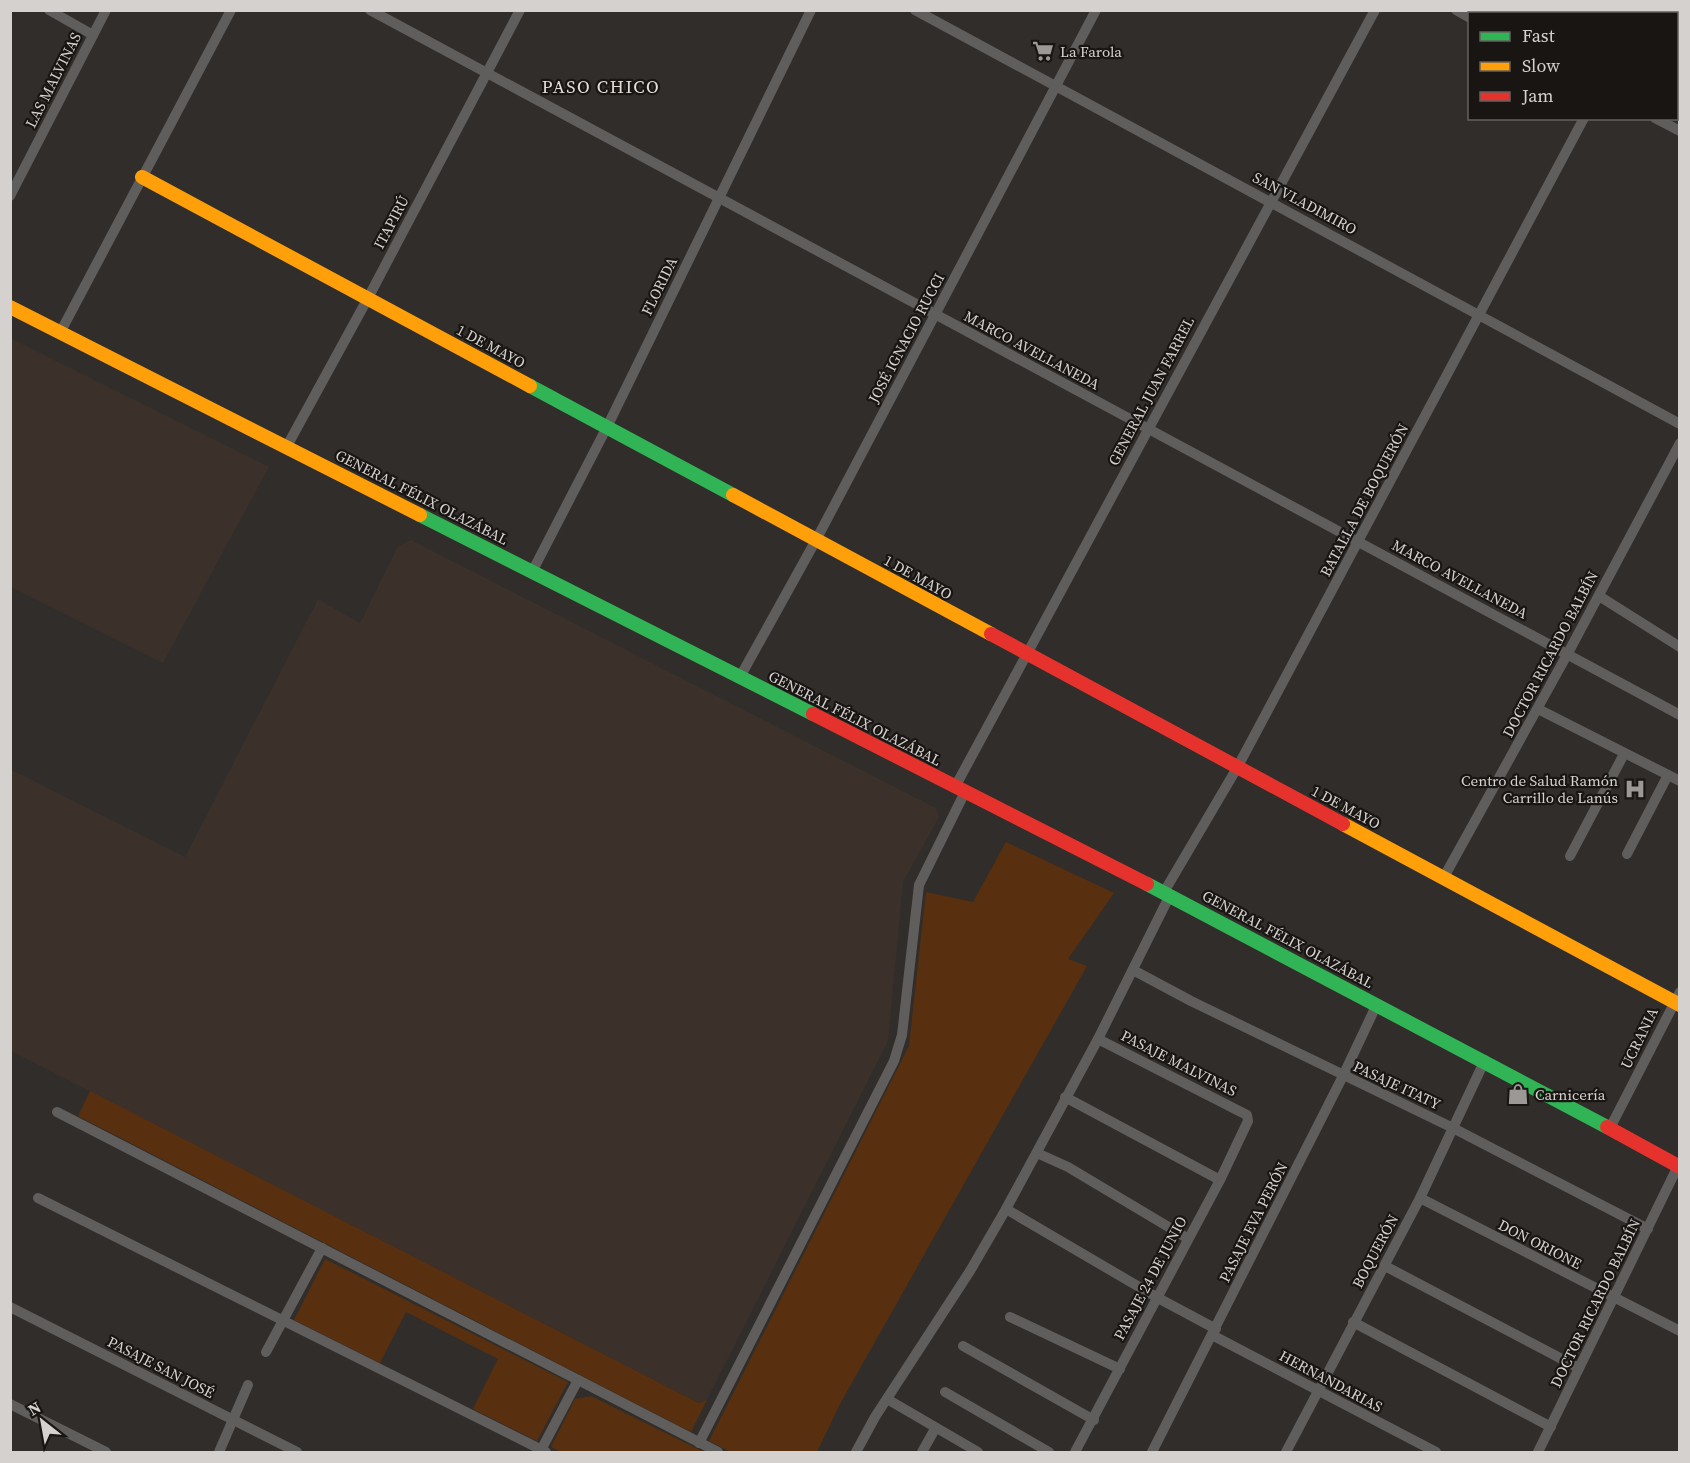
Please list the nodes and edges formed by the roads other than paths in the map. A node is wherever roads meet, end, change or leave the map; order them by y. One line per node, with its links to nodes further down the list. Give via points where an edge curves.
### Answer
1 (49, 10): 10 (street)
2 (106, 10): 10 (street, LAS MALVINAS)
3 (231, 10): 16 (street)
4 (370, 10): 11 (street, MARCO AVELLANEDA)
5 (520, 10): 11 (street, ITAPIRÚ)
6 (810, 10): 18 (street, FLORIDA)
7 (915, 10): 12 (street, SAN VLADIMIRO)
8 (1096, 10): 12 (street, JOSÉ IGNACIO RUCCI)
9 (1375, 10): 19 (street, GENERAL JUAN FARREL)
10 (93, 35): 17 (street, LAS MALVINAS)
11 (486, 73): 18 (street, MARCO AVELLANEDA); 20 (street, ITAPIRÚ)
12 (1056, 85): 19 (street, SAN VLADIMIRO); 22 (street, JOSÉ IGNACIO RUCCI)
13 (1583, 120): 23 (street, BATALLA DE BOQUERÓN)
14 (1659, 120): 15 (street)
15 (1680, 131)
16 (142, 177): 20 (street, 1 DE MAYO); 24 (street)
17 (10, 196)
18 (718, 199): 22 (street, MARCO AVELLANEDA); 26 (street, FLORIDA)
19 (1269, 201): 23 (street, SAN VLADIMIRO); 27 (street, GENERAL JUAN FARREL)
20 (368, 298): 26 (street, 1 DE MAYO); 29 (street, ITAPIRÚ)
21 (10, 307): 24 (street, GENERAL FÉLIX OLAZÁBAL)
22 (935, 314): 27 (street, MARCO AVELLANEDA); 30 (street, JOSÉ IGNACIO RUCCI)
23 (1480, 315): 25 (street, SAN VLADIMIRO); 31 (street, BATALLA DE BOQUERÓN)
24 (61, 331): 29 (street, GENERAL FÉLIX OLAZÁBAL)
25 (1680, 424)
26 (607, 427): 30 (street, 1 DE MAYO); 32 (street, FLORIDA)
27 (1148, 429): 31 (street, MARCO AVELLANEDA); 36 (street, GENERAL JUAN FARREL)
28 (1680, 443): 33 (street, DOCTOR RICARDO BALBÍN)
29 (286, 446): 32 (street, GENERAL FÉLIX OLAZÁBAL)
30 (816, 540): 36 (street, 1 DE MAYO); 37 (street, JOSÉ IGNACIO RUCCI)
31 (1358, 542): 35 (street, MARCO AVELLANEDA); 41 (street, BATALLA DE BOQUERÓN)
32 (532, 572): 37 (street, GENERAL FÉLIX OLAZÁBAL)
33 (1599, 596): 34 (street); 35 (street, DOCTOR RICARDO BALBÍN)
34 (1680, 647)
35 (1568, 653): 38 (street, DOCTOR RICARDO BALBÍN); 39 (street, MARCO AVELLANEDA)
36 (1026, 655): 41 (street, 1 DE MAYO); 44 (street, GENERAL JUAN FARREL)
37 (740, 677): 44 (street, GENERAL FÉLIX OLAZÁBAL)
38 (1538, 709): 40 (street); 47 (street, DOCTOR RICARDO BALBÍN)
39 (1680, 715)
40 (1624, 754): 42 (street); 46 (street)
41 (1237, 768): 47 (street, 1 DE MAYO); 48 (street, BATALLA DE BOQUERÓN)
42 (1668, 775): 43 (street); 45 (street)
43 (1680, 781)
44 (960, 790): 48 (street, GENERAL FÉLIX OLAZÁBAL); 92 (street, GENERAL JUAN FARREL, via 919,885 902,1035 894,1061)
45 (1627, 854)
46 (1570, 856)
47 (1444, 877): 50 (street, 1 DE MAYO)
48 (1167, 894): 49 (street, BATALLA DE BOQUERÓN); 51 (street, GENERAL FÉLIX OLAZÁBAL)
49 (1133, 970): 52 (street, BATALLA DE BOQUERÓN); 54 (street, PASAJE ITATY)
50 (1677, 1000): 59 (street, UCRANIA)
51 (1377, 1004): 53 (street, GENERAL FÉLIX OLAZÁBAL); 54 (street, PASAJE EVA PERÓN)
52 (1098, 1039): 55 (street, BATALLA DE BOQUERÓN); 57 (street, PASAJE MALVINAS)
53 (1485, 1060): 58 (street, BOQUERÓN); 59 (street, GENERAL FÉLIX OLAZÁBAL)
54 (1343, 1076): 58 (street, PASAJE ITATY); 77 (street, PASAJE EVA PERÓN)
55 (1065, 1097): 60 (street, BATALLA DE BOQUERÓN); 62 (street)
56 (57, 1112): 68 (street)
57 (1246, 1115): 62 (street, PASAJE 24 DE JUNIO, via 1248,1121)
58 (1453, 1128): 64 (street, BOQUERÓN); 66 (street, PASAJE ITATY)
59 (1609, 1130): 61 (street, GENERAL FÉLIX OLAZÁBAL)
60 (1037, 1153): 65 (street, BATALLA DE BOQUERÓN); 67 (street, via 1068,1167)
61 (1679, 1166): 66 (street, DOCTOR RICARDO BALBÍN)
62 (1220, 1180): 67 (street, PASAJE 24 DE JUNIO)
63 (38, 1198): 74 (street)
64 (1420, 1198): 69 (street, BOQUERÓN); 71 (street, DON ORIONE)
65 (1006, 1209): 70 (street, HERNANDARIAS); 86 (street, BATALLA DE BOQUERÓN)
66 (1648, 1229): 71 (street, DOCTOR RICARDO BALBÍN)
67 (1187, 1238): 70 (street, PASAJE 24 DE JUNIO)
68 (322, 1248): 74 (street); 82 (street)
69 (1385, 1266): 75 (street, BOQUERÓN); 80 (street)
70 (1158, 1298): 77 (street, HERNANDARIAS); 81 (street, PASAJE 24 DE JUNIO)
71 (1615, 1299): 76 (street, DON ORIONE); 80 (street, DOCTOR RICARDO BALBÍN)
72 (10, 1308): 88 (street, PASAJE SAN JOSÉ)
73 (1010, 1317): 81 (street)
74 (281, 1321): 79 (street); 96 (street)
75 (1353, 1322): 85 (street, BOQUERÓN); 90 (street)
76 (1680, 1331)
77 (1214, 1332): 85 (street, HERNANDARIAS); 103 (street, PASAJE EVA PERÓN)
78 (963, 1346): 89 (street)
79 (266, 1352)
80 (1579, 1368): 90 (street, DOCTOR RICARDO BALBÍN)
81 (1120, 1369): 89 (street, PASAJE 24 DE JUNIO)
82 (578, 1380): 92 (street); 96 (street)
83 (248, 1385): 88 (street)
84 (945, 1392): 101 (street)
85 (1318, 1392): 104 (street, BOQUERÓN); 105 (street, HERNANDARIAS)
86 (887, 1399): 91 (street); 98 (street, BATALLA DE BOQUERÓN)
87 (10, 1404): 93 (street)
88 (233, 1420): 94 (street); 95 (street, PASAJE SAN JOSÉ)
89 (1094, 1420): 102 (street, PASAJE 24 DE JUNIO)
90 (1551, 1427): 106 (street, DOCTOR RICARDO BALBÍN)
91 (935, 1429): 99 (street); 100 (street)
92 (699, 1443): 97 (street)
93 (106, 1452)
94 (219, 1452)
95 (297, 1452)
96 (542, 1452)
97 (718, 1452)
98 (856, 1452)
99 (922, 1452)
100 (978, 1452)
101 (1050, 1452)
102 (1075, 1452)
103 (1152, 1452)
104 (1286, 1452)
105 (1436, 1452)
106 (1538, 1452)

